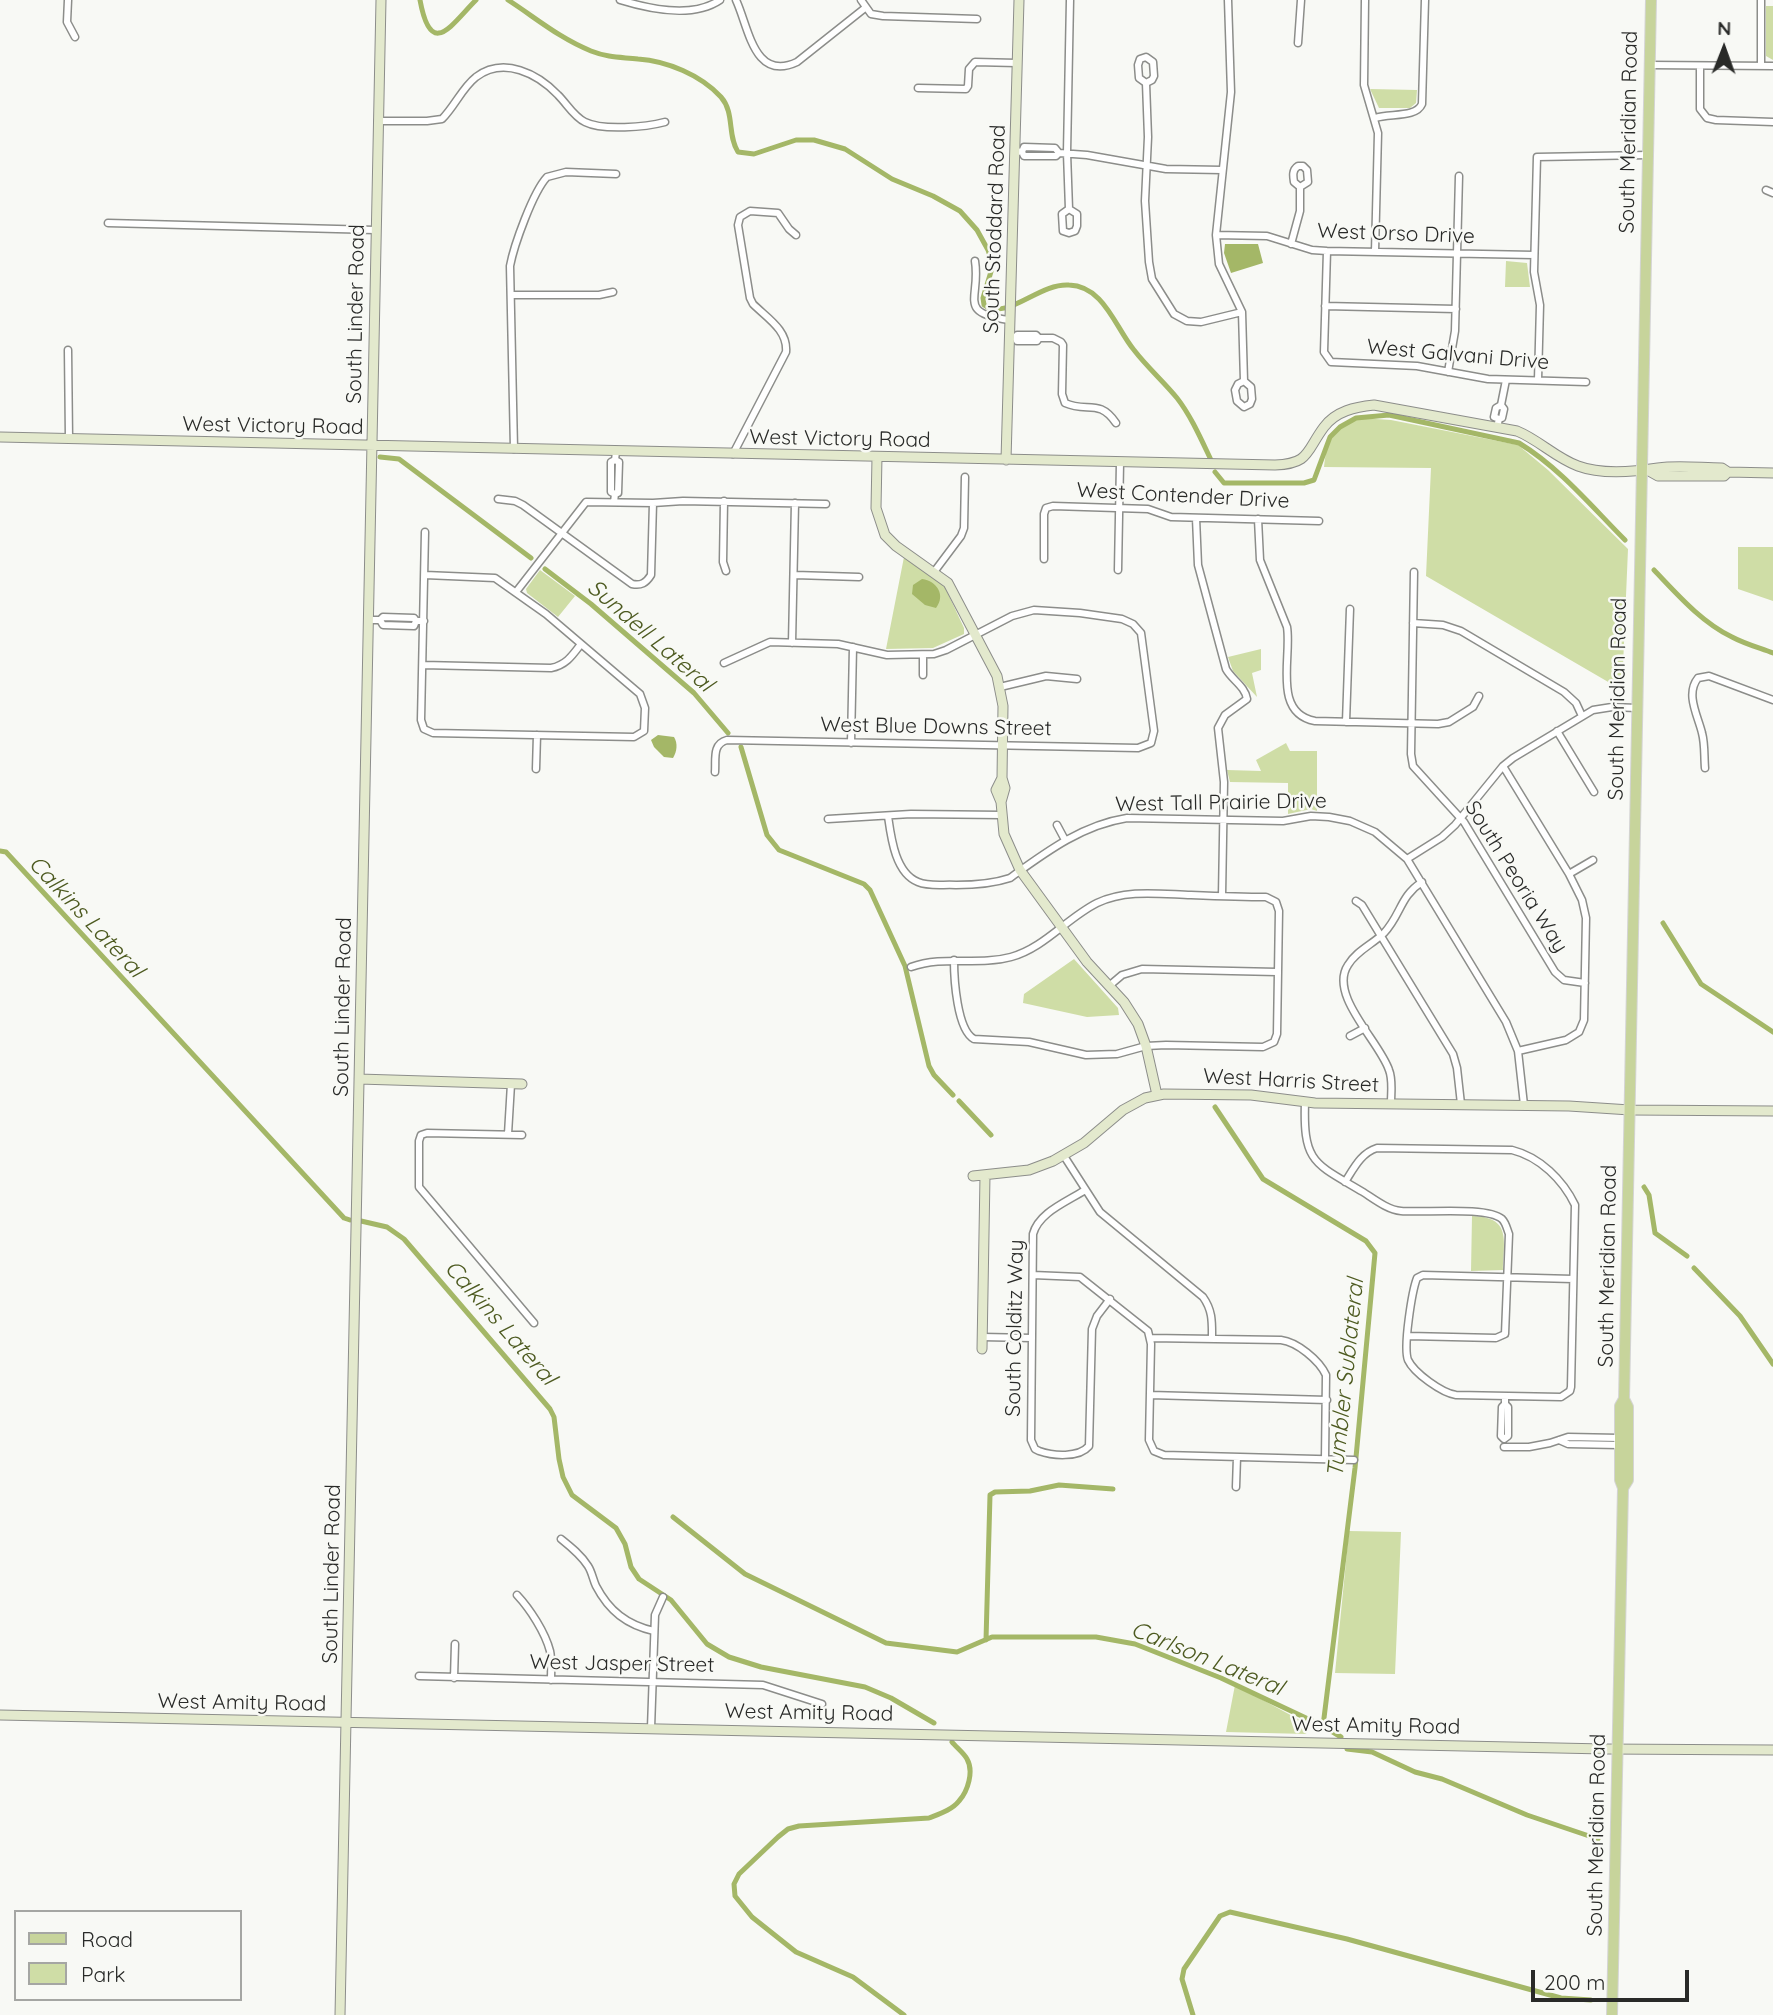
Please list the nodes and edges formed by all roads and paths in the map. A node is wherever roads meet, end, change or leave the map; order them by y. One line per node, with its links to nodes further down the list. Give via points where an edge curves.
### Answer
1 (68, 0): 17 (street, via 67,22)
2 (381, 0): 27 (street, South Linder Road)
3 (620, 0): 4 (street, via 675,10 698,10)
4 (720, 0)
5 (736, 0): 15 (street, via 755,48 764,62 776,68 797,62)
6 (861, 0): 15 (street)
7 (1019, 0): 19 (street, South Stoddard Road)
8 (1070, 0): 31 (street)
9 (1228, 0): 34 (street, via 1231,92)
10 (1301, 0): 18 (street)
11 (1365, 0): 26 (street, via 1364,85)
12 (1424, 0): 26 (street, via 1422,104 1413,113)
13 (1651, 0): 20 (main road, South Meridian Road)
14 (1761, 0): 22 (street)
15 (865, 8): 16 (street, via 883,16)
16 (976, 19)
17 (75, 37)
18 (1298, 43)
19 (1017, 63): 25 (street, via 975,62 966,89); 30 (street, South Stoddard Road)
20 (1650, 65): 21 (street); 32 (main road, South Meridian Road)
21 (1700, 65): 22 (street); 29 (street, via 1700,109 1707,118)
22 (1761, 66): 23 (street)
23 (1773, 66)
24 (1146, 83): 33 (street)
25 (918, 88)
26 (1375, 118): 45 (street)
27 (377, 121): 28 (street, via 442,119 475,78 510,68 533,74 586,123); 40 (street, South Linder Road)
28 (665, 122)
29 (1773, 122)
30 (1019, 151): 31 (street, via 1024,156); 54 (street, South Stoddard Road)
31 (1063, 153): 33 (street); 38 (street)
32 (1648, 155): 47 (street, via 1537,157); 73 (main road, South Meridian Road)
33 (1146, 166): 34 (street); 53 (street, via 1150,273 1170,309 1180,319 1194,323)
34 (1222, 170): 42 (street)
35 (616, 174): 50 (street, via 566,172 542,183 512,254)
36 (1459, 176): 46 (street)
37 (1300, 187): 43 (street, via 1300,211)
38 (1069, 209)
39 (108, 223): 40 (street)
40 (375, 230): 66 (street, South Linder Road)
41 (796, 234): 68 (street, via 778,213 750,211 740,216 750,299 783,333 787,345)
42 (1216, 235): 43 (street, West Orso Drive, via 1267,236); 53 (street, via 1219,264)
43 (1291, 244): 44 (street, West Orso Drive)
44 (1327, 251): 45 (street, West Orso Drive); 51 (street)
45 (1376, 252): 46 (street, West Orso Drive)
46 (1457, 254): 47 (street, West Orso Drive); 52 (street)
47 (1534, 256): 59 (street, via 1540,305)
48 (975, 261): 54 (street, via 974,304 992,318)
49 (613, 292): 50 (street, via 599,296)
50 (511, 295): 67 (street)
51 (1325, 306): 52 (street); 57 (street, West Galvani Drive, via 1324,352 1334,363 1396,364)
52 (1456, 309): 57 (street)
53 (1242, 312): 60 (street)
54 (1009, 317): 55 (street, South Stoddard Road)
55 (1012, 337): 62 (street, via 1017,341 1058,340 1063,345 1065,403 1101,408); 71 (street, South Stoddard Road)
56 (68, 350): 65 (street)
57 (1448, 372): 58 (street, West Galvani Drive)
58 (1506, 380): 59 (street, West Galvani Drive); 63 (street)
59 (1538, 380): 61 (street, West Galvani Drive)
60 (1244, 382)
61 (1586, 382)
62 (1116, 423)
63 (1498, 423): 72 (street, West Victory Road, via 1374,405 1334,418 1306,457 1289,465); 73 (street, West Victory Road, via 1531,436 1586,469)
64 (0, 437): 65 (street, West Victory Road)
65 (69, 439): 66 (street, West Victory Road)
66 (371, 446): 67 (street, West Victory Road); 98 (street, South Linder Road)
67 (514, 450): 69 (street, West Victory Road)
68 (733, 454): 69 (street, West Victory Road); 70 (street, West Victory Road)
69 (615, 456): 78 (street, via 611,461)
70 (877, 457): 71 (street, West Victory Road); 91 (street, via 880,524 896,546)
71 (1006, 460): 72 (street, West Victory Road)
72 (1120, 463): 82 (street)
73 (1645, 471): 74 (street, West Victory Road, via 1658,476); 113 (main road, South Meridian Road)
74 (1773, 473)
75 (965, 477): 91 (street, via 964,528)
76 (498, 499): 87 (street, via 523,505)
77 (724, 501): 79 (street); 80 (street); 90 (street)
78 (614, 502): 79 (street); 87 (street, via 586,502)
79 (653, 503): 87 (street, via 650,575 642,584 632,584)
80 (795, 503): 81 (street); 94 (street)
81 (826, 504)
82 (1119, 508): 83 (street, West Contender Drive); 88 (street, West Contender Drive, via 1046,508); 89 (street)
83 (1196, 518): 84 (street, West Contender Drive); 130 (street, via 1198,565 1226,669 1247,699 1225,715 1218,728)
84 (1258, 519): 85 (street, West Contender Drive); 115 (street, via 1260,560 1289,637 1288,696 1297,713 1310,720)
85 (1319, 521)
86 (425, 532): 93 (street)
87 (561, 532): 96 (street)
88 (1044, 559)
89 (1118, 570)
90 (726, 571)
91 (934, 572): 101 (street, via 948,583)
92 (1414, 572): 100 (street, South Peoria Way)
93 (425, 575): 96 (street, via 488,576); 99 (street)
94 (795, 575): 95 (street); 102 (street)
95 (859, 577)
96 (516, 593): 103 (street)
97 (1350, 609): 115 (street)
98 (368, 620): 99 (street); 151 (street, South Linder Road)
99 (420, 621): 107 (street)
100 (1413, 623): 114 (street, via 1461,631 1564,692); 116 (street, South Peoria Way)
101 (976, 635): 105 (street); 110 (street); 120 (street, West Blue Downs Street, via 1034,610 1122,620 1133,624 1144,639 1154,731 1151,743 1138,748)
102 (792, 643): 104 (street); 106 (street, via 766,643)
103 (581, 644): 107 (street, via 561,666 551,668); 118 (street, via 640,694 645,728 634,737)
104 (853, 647): 105 (street, via 878,654); 119 (street)
105 (923, 655): 108 (street)
106 (724, 663)
107 (423, 665): 118 (street, via 424,729 433,733)
108 (923, 675)
109 (1077, 679): 110 (street, via 1046,676)
110 (1000, 687): 120 (street)
111 (1479, 696): 116 (street, via 1473,707 1449,722)
112 (1773, 700): 122 (street, via 1709,676 1698,678 1693,699)
113 (1637, 708): 114 (street, via 1602,708); 159 (main road, South Meridian Road)
114 (1582, 716): 117 (street)
115 (1346, 722): 116 (street)
116 (1411, 723): 128 (street, South Peoria Way, via 1413,765)
117 (1557, 731): 121 (street); 125 (street)
118 (537, 735): 123 (street)
119 (852, 743): 120 (street, West Blue Downs Street); 124 (street, West Blue Downs Street, via 727,740 719,743)
120 (1002, 746): 126 (street)
121 (1503, 766): 128 (street); 136 (street)
122 (1705, 768)
123 (536, 769)
124 (715, 772)
125 (1594, 792)
126 (1002, 815): 127 (street); 135 (street, via 1004,834)
127 (888, 816): 129 (street); 135 (street, West Tall Prairie Drive, via 893,846 912,879 926,884 983,885 1010,878)
128 (1460, 818): 133 (street, via 1441,837); 145 (street, South Peoria Way, via 1555,972 1564,980)
129 (828, 819)
130 (1224, 819): 132 (street, West Tall Prairie Drive, via 1127,818 1102,823); 133 (street, West Tall Prairie Drive, via 1338,819 1375,832); 138 (street)
131 (1057, 825): 132 (street)
132 (1065, 840): 135 (street, West Tall Prairie Drive)
133 (1406, 859): 137 (street, West Tall Prairie Drive)
134 (1592, 860): 136 (street)
135 (1020, 870): 140 (street)
136 (1569, 874): 145 (street, via 1586,918)
137 (1422, 883): 141 (street, via 1406,893 1394,921); 150 (street, West Tall Prairie Drive, via 1506,1022)
138 (1222, 896): 140 (street, via 1124,894 1093,905); 144 (street, via 1266,897 1276,902)
139 (1356, 901): 141 (street)
140 (1062, 926): 142 (street, via 1012,956); 146 (street)
141 (1381, 936): 147 (street, via 1352,959 1343,975 1345,993); 157 (street, via 1453,1055)
142 (954, 960): 143 (street); 149 (street, via 955,988 969,1037 1029,1042 1086,1055 1117,1054)
143 (911, 967)
144 (1277, 972): 146 (street, via 1142,969 1122,975); 149 (street, via 1274,1042 1263,1047)
145 (1585, 983): 150 (street, via 1584,1020 1579,1032 1566,1040)
146 (1109, 986): 149 (street, via 1132,1013)
147 (1365, 1028): 148 (street); 156 (street, via 1389,1068)
148 (1350, 1036)
149 (1146, 1046): 154 (street)
150 (1518, 1051): 158 (street, West Tall Prairie Drive)
151 (359, 1079): 152 (street); 202 (street, South Linder Road)
152 (511, 1084): 153 (street); 161 (street)
153 (522, 1084)
154 (1157, 1095): 155 (street, West Harris Street, via 1251,1095); 163 (street, West Harris Street, via 1123,1110)
155 (1305, 1102): 156 (street, West Harris Street); 166 (street, via 1304,1134 1310,1152 1322,1168)
156 (1391, 1103): 157 (street, West Harris Street)
157 (1461, 1104): 158 (street, West Harris Street)
158 (1524, 1105): 159 (street, West Harris Street)
159 (1630, 1110): 160 (street, West Harris Street); 182 (main road, South Meridian Road, via 1624,1400 1628,1407)
160 (1773, 1111)
161 (508, 1134): 162 (street); 172 (street, via 421,1135 418,1187)
162 (522, 1135)
163 (1064, 1156): 165 (street, West Harris Street, via 1029,1170); 167 (street)
164 (973, 1176): 165 (street, West Harris Street)
165 (985, 1176): 174 (street)
166 (1345, 1182): 169 (street, via 1398,1211 1486,1213 1503,1220 1509,1234); 170 (street, via 1362,1156 1377,1148 1527,1153 1541,1162 1575,1205)
167 (1085, 1190): 168 (street, South Colditz Way, via 1036,1224); 177 (street, via 1110,1223 1203,1297 1212,1316)
168 (1033, 1275): 171 (street, via 1080,1277); 175 (street, South Colditz Way)
169 (1508, 1278): 170 (street); 173 (street, via 1417,1278); 173 (street, via 1505,1334 1496,1338)
170 (1573, 1279): 181 (street, via 1571,1387 1561,1397)
171 (1110, 1299): 175 (street, South Colditz Way, via 1092,1329 1090,1441 1086,1450 1076,1454 1035,1449 1031,1440); 176 (street, via 1143,1325)
172 (534, 1323)
173 (1408, 1336): 181 (street, via 1411,1364 1448,1394)
174 (982, 1337): 175 (street); 178 (street)
175 (1032, 1338)
176 (1150, 1338): 177 (street); 179 (street)
177 (1212, 1339): 180 (street, via 1288,1341 1320,1365 1326,1375)
178 (982, 1349)
179 (1150, 1395): 180 (street); 185 (street, via 1149,1440 1154,1451)
180 (1327, 1400): 186 (street)
181 (1505, 1400): 183 (street)
182 (1622, 1442): 183 (street, via 1568,1444 1559,1440 1529,1447); 204 (main road, South Meridian Road)
183 (1504, 1443): 184 (street)
184 (1504, 1456)
185 (1237, 1457): 186 (street); 188 (street)
186 (1325, 1459): 187 (street)
187 (1354, 1460)
188 (1236, 1486)
189 (561, 1539): 194 (street, via 589,1568 604,1600 619,1617)
190 (517, 1595): 192 (street)
191 (663, 1597): 194 (street)
192 (525, 1603): 193 (street); 198 (street, via 551,1653)
193 (517, 1609)
194 (654, 1631): 199 (street)
195 (455, 1644): 197 (street)
196 (419, 1676): 197 (street, West Jasper Street)
197 (454, 1678): 198 (street, West Jasper Street)
198 (551, 1680): 199 (street, West Jasper Street)
199 (653, 1683): 200 (street, West Jasper Street, via 763,1685); 203 (street)
200 (822, 1704)
201 (0, 1715): 202 (street, West Amity Road)
202 (346, 1722): 203 (street, West Amity Road); 206 (street, South Linder Road)
203 (651, 1728): 204 (street, West Amity Road)
204 (1618, 1750): 205 (street, West Amity Road); 207 (main road, South Meridian Road)
205 (1773, 1750)
206 (340, 2015)
207 (1612, 2015)

